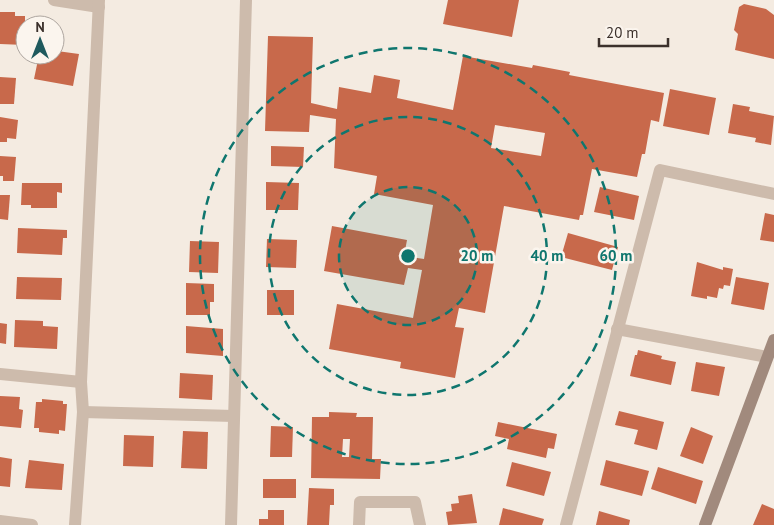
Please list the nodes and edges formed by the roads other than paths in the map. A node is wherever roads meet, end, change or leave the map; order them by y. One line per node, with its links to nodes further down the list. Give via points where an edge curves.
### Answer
1 (54, 0): 3 (street)
2 (246, 0): 11 (street)
3 (99, 3): 9 (street)
4 (774, 194): 5 (street, via 660,170)
5 (617, 328): 7 (street); 18 (street)
6 (774, 340): 7 (street)
7 (767, 357): 19 (street)
8 (0, 374): 9 (street)
9 (81, 382): 10 (street)
10 (83, 412): 11 (street); 14 (street)
11 (234, 416): 15 (street)
12 (0, 521): 13 (street)
13 (32, 525)
14 (75, 525)
15 (231, 525)
16 (359, 525): 17 (street, via 360,502 415,502)
17 (420, 525)
18 (566, 525)
19 (705, 525)

